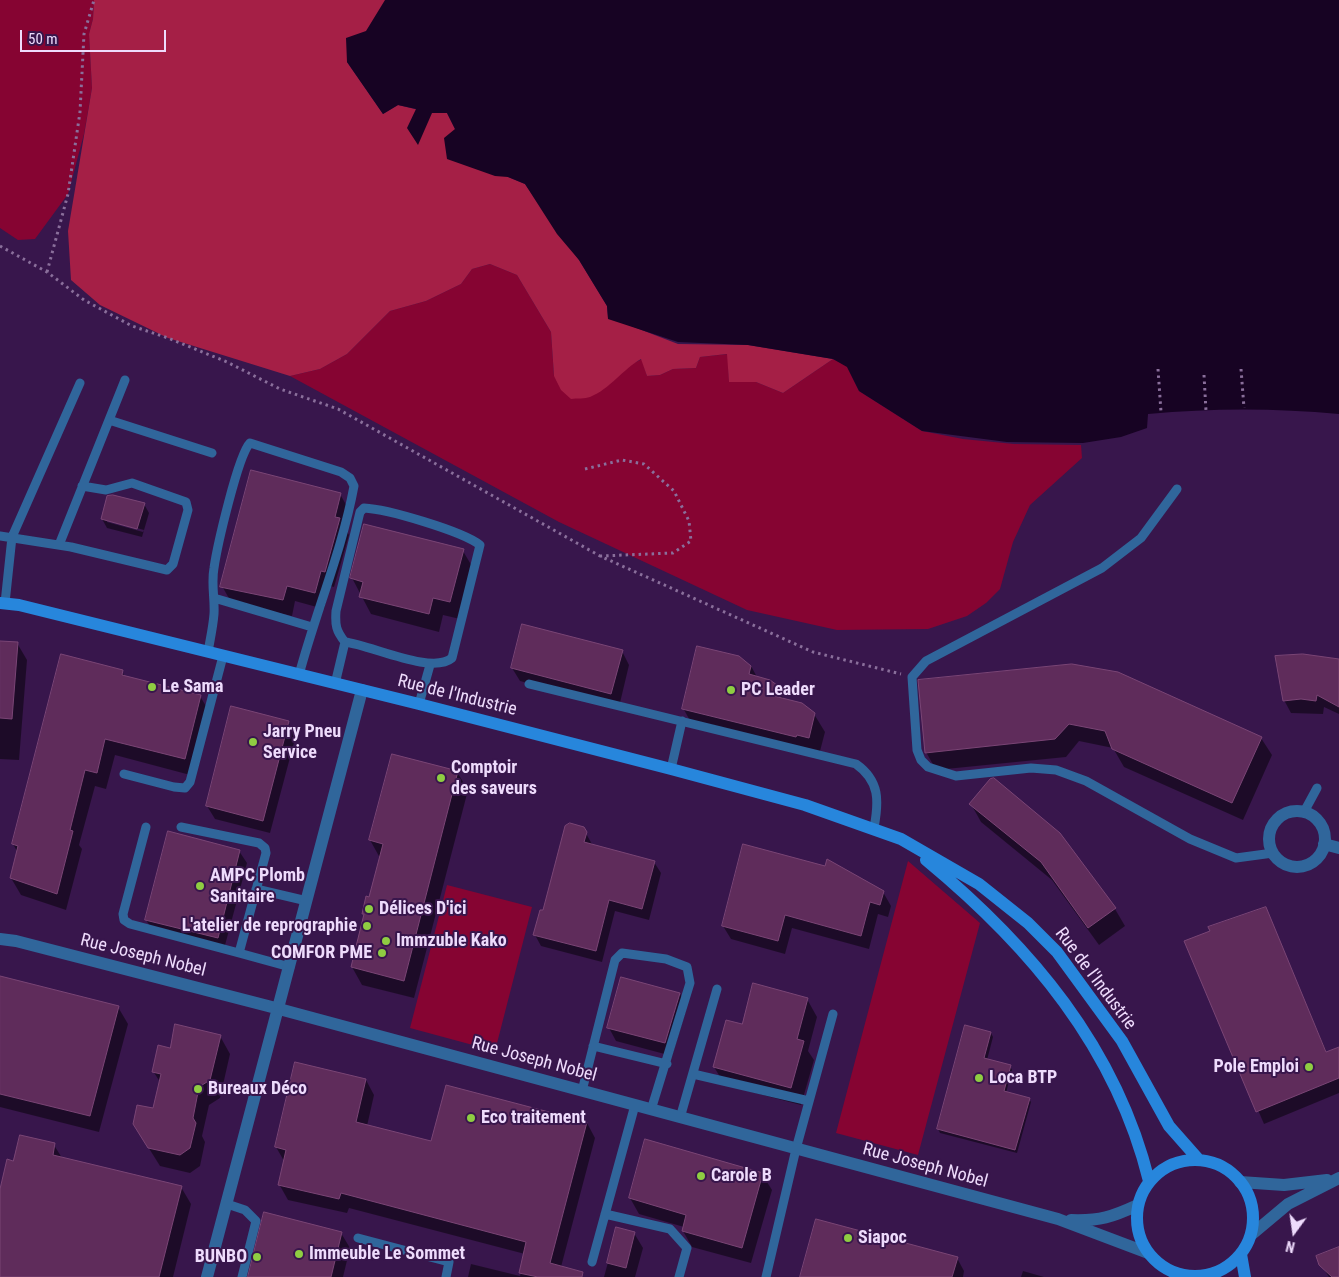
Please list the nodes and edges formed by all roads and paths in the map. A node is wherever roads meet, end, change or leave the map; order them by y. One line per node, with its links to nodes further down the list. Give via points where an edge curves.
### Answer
1 (94, 0): 3 (path, via 84,34 80,112 68,194)
2 (0, 246): 3 (path)
3 (46, 272): 20 (path, via 84,300 132,326 227,362 280,390 338,409)
4 (1158, 369): 11 (path)
5 (1241, 369): 9 (path)
6 (1204, 375): 10 (path)
7 (125, 380): 12 (lane)
8 (80, 383): 18 (lane)
9 (1244, 408)
10 (1206, 411)
11 (1161, 412)
12 (109, 420): 13 (lane); 15 (lane)
13 (212, 453)
14 (585, 469): 20 (path, via 622,460 644,464 674,491 689,521 691,541 673,553)
15 (82, 486): 19 (lane); 19 (lane, via 106,490 132,482 186,502 188,510 173,564 167,570 159,570)
16 (1177, 488): 29 (lane, via 1141,538 1102,568 926,661)
17 (0, 536): 18 (lane)
18 (12, 537): 19 (lane); 22 (lane)
19 (59, 545)
20 (600, 556): 29 (path, via 813,652)
21 (214, 598): 23 (lane); 23 (lane, via 214,568 240,465 250,443 341,472 350,478 354,486 326,594); 25 (lane)
22 (2, 603): 25 (main road, Rue de l'Industrie)
23 (312, 627): 28 (lane)
24 (345, 642): 27 (lane); 27 (lane, via 335,626 336,612 360,512 364,508 372,508 469,537 480,545 452,658 446,663); 30 (lane)
25 (208, 652): 26 (main road, Rue de l'Industrie)
26 (223, 656): 28 (main road, Rue de l'Industrie); 36 (lane, via 190,782 185,788)
27 (430, 665): 33 (lane)
28 (299, 675): 30 (main road, Rue de l'Industrie)
29 (912, 677): 45 (lane, via 917,750 921,760 936,771 956,776 1031,768 1056,770 1086,781 1190,839 1236,858)
30 (335, 684): 32 (main road, Rue de l'Industrie)
31 (529, 684): 34 (lane)
32 (362, 690): 33 (main road, Rue de l'Industrie); 47 (street)
33 (419, 704): 35 (main road, Rue de l'Industrie)
34 (682, 721): 35 (lane); 41 (lane, via 856,764 874,782 878,795)
35 (671, 769): 41 (main road, Rue de l'Industrie, via 805,805)
36 (124, 774)
37 (1317, 788): 38 (lane)
38 (1304, 812): 43 (street, via 1322,828); 45 (street, via 1288,813 1275,822 1269,837)
39 (146, 827): 49 (lane, via 124,920)
40 (181, 827): 46 (lane, via 260,844 265,848)
41 (874, 828): 42 (main road, Rue de l'Industrie)
42 (901, 839): 63 (main road, Rue de l'Industrie, via 979,884 1028,923 1057,952 1122,1041 1169,1126); 65 (main road, Rue de l'Industrie, via 969,895 1049,980 1097,1050 1125,1104)
43 (1324, 844): 44 (street); 45 (street, via 1315,860 1299,866 1281,862)
44 (1339, 848)
45 (1273, 853)
46 (256, 889): 47 (lane); 49 (lane)
47 (307, 901): 50 (street)
48 (0, 939): 52 (street, Rue Joseph Nobel)
49 (239, 953): 50 (lane)
50 (290, 967): 52 (street)
51 (717, 989): 56 (lane)
52 (279, 1010): 57 (street, Rue Joseph Nobel); 67 (street)
53 (833, 1014): 58 (lane)
54 (593, 1046): 55 (lane); 55 (lane, via 616,960 622,954 646,954 687,967 690,983); 57 (lane)
55 (666, 1064): 60 (lane)
56 (693, 1074): 58 (lane); 61 (lane)
57 (582, 1091): 59 (street, Rue Joseph Nobel)
58 (809, 1101): 62 (lane)
59 (635, 1106): 60 (street, Rue Joseph Nobel); 69 (lane)
60 (651, 1110): 61 (street, Rue Joseph Nobel)
61 (680, 1118): 62 (street, Rue Joseph Nobel)
62 (796, 1149): 70 (street, Rue Joseph Nobel); 80 (lane)
63 (1199, 1160): 65 (main road, via 1175,1163); 66 (main road, via 1222,1167)
64 (1339, 1178): 66 (street, via 1292,1185); 71 (street, via 1288,1204)
65 (1149, 1181): 68 (main road)
66 (1240, 1182): 71 (main road, via 1252,1204)
67 (227, 1204): 76 (street); 77 (lane, via 245,1210 256,1220)
68 (1138, 1205): 70 (street, Rue Joseph Nobel, via 1096,1221); 73 (main road, via 1137,1226)
69 (605, 1214): 75 (lane); 79 (lane, via 670,1229 687,1248)
70 (1058, 1219): 73 (street, Rue Joseph Nobel)
71 (1251, 1236): 74 (main road)
72 (358, 1238): 78 (lane, via 449,1262)
73 (1148, 1253): 81 (main road, via 1165,1269)
74 (1241, 1254): 81 (main road, via 1216,1273); 82 (main road)
75 (592, 1262)
76 (207, 1277)
77 (242, 1277)
78 (446, 1277)
79 (680, 1277)
80 (766, 1277)
81 (1190, 1277)
82 (1245, 1277)

